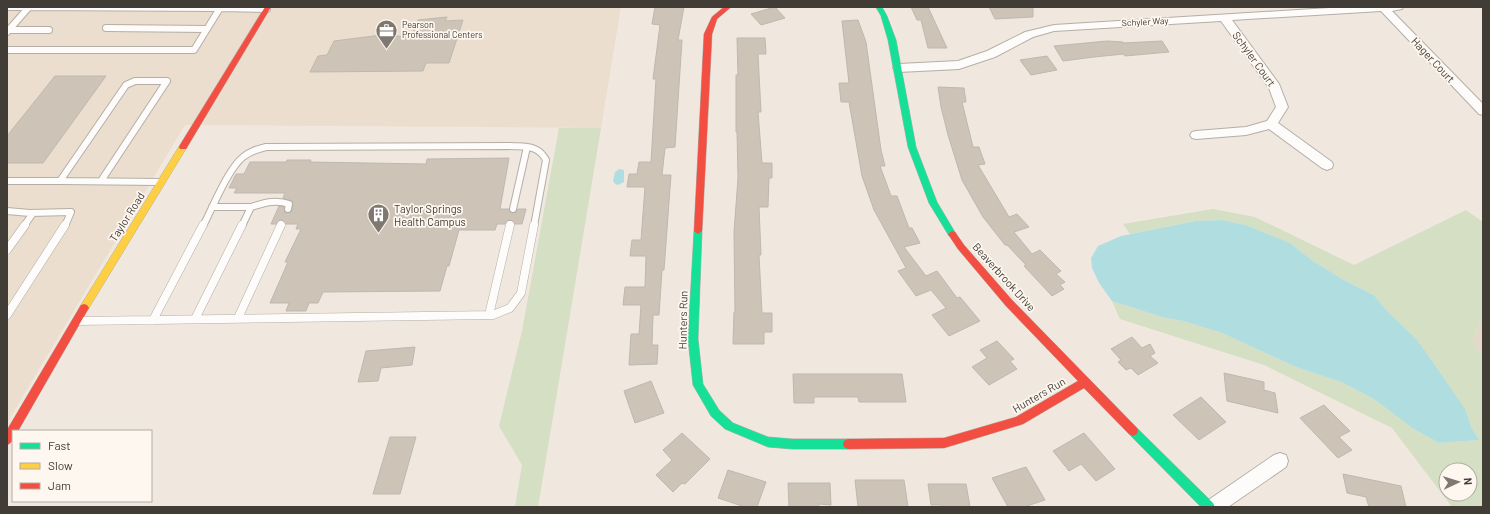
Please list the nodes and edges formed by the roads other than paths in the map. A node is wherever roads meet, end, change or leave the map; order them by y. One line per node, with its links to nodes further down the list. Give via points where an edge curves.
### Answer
1 (29, 7): 5 (lane); 6 (lane); 13 (lane)
2 (728, 7): 40 (street, Hunters Run, via 717,13 710,23 708,34 693,339 698,385 715,413 728,426 768,442 944,443 1019,421)
3 (879, 7): 15 (street, Beaverbrook Drive, via 892,40)
4 (1398, 7): 8 (street, Schyler Way)
5 (7, 8)
6 (220, 8): 7 (lane); 11 (lane)
7 (267, 8): 24 (street, Taylor Road)
8 (1384, 8): 9 (street, Schyler Way); 16 (street, Hager Court)
9 (1224, 17): 15 (street, Schyler Way, via 1054,28 1029,34 991,54 959,65); 17 (street, Schyler Court, via 1275,87 1282,107)
10 (106, 28): 11 (lane)
11 (207, 29): 14 (lane, via 194,50)
12 (49, 30): 13 (lane)
13 (8, 31)
14 (7, 50)
15 (899, 68): 40 (street, Beaverbrook Drive, via 912,147 933,203 961,247 1009,303)
16 (1483, 111)
17 (1271, 124): 18 (street, via 1246,131); 20 (street)
18 (1196, 135)
19 (527, 147): 25 (lane, via 266,147 250,151 239,159); 28 (lane); 35 (lane, via 542,152 546,160 521,293 510,308)
20 (1327, 165)
21 (7, 181): 22 (lane)
22 (60, 181): 23 (lane); 23 (lane, via 126,85 135,81 167,81)
23 (101, 181): 24 (lane)
24 (163, 182): 39 (street, Taylor Road)
25 (212, 207): 26 (lane); 38 (lane)
26 (251, 207): 27 (lane, via 268,201 286,202 289,204); 37 (lane)
27 (288, 209)
28 (513, 209)
29 (7, 211): 30 (lane)
30 (33, 213): 33 (lane); 34 (lane, via 71,212)
31 (281, 224): 36 (lane)
32 (510, 224): 35 (lane)
33 (7, 250)
34 (7, 315)
35 (489, 315): 36 (lane)
36 (238, 318): 37 (lane)
37 (195, 319): 38 (lane)
38 (153, 320): 39 (lane)
39 (76, 321): 41 (street, Taylor Road)
40 (1085, 382): 43 (street, Beaverbrook Drive)
41 (13, 430)
42 (1280, 461): 44 (street)
43 (1209, 507)
44 (1213, 507)

